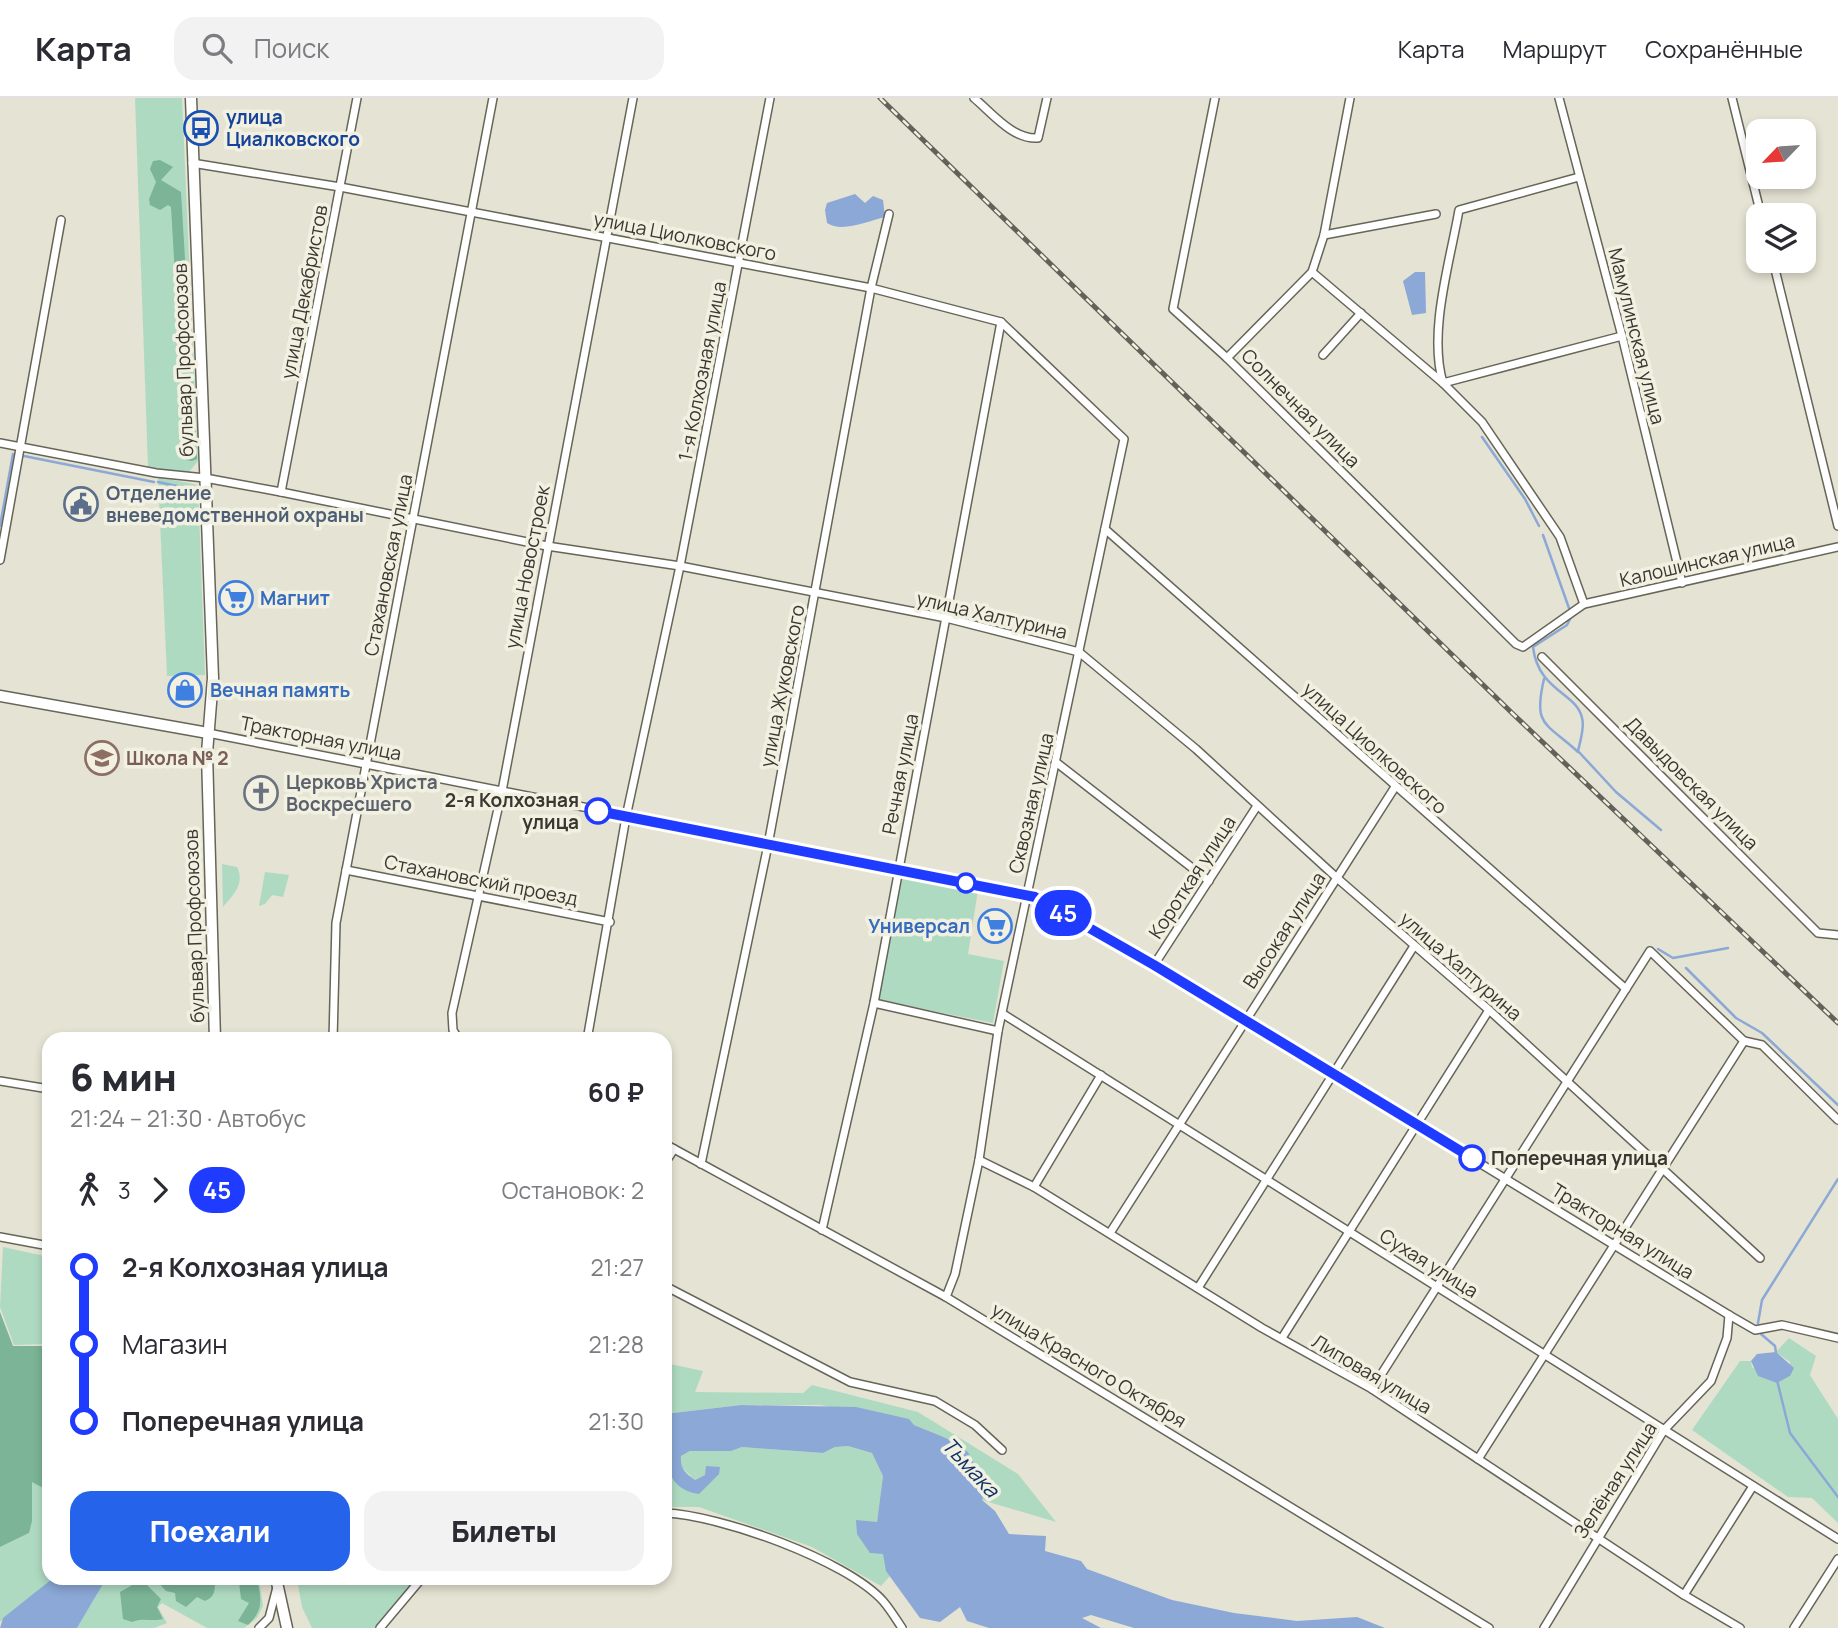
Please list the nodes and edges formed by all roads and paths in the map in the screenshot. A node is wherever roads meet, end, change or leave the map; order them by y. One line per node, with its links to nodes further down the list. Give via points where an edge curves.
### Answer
1 (191, 98): 12 (main road, бульвар Профсоюзов)
2 (356, 98): 14 (street, улица Декабристов)
3 (493, 98): 16 (street, Стахановская улица)
4 (632, 98): 21 (street, улица Новостроек)
5 (769, 98): 22 (street, 1-я Колхозная улица)
6 (974, 98): 7 (street, via 1018,135 1038,138)
7 (1046, 98)
8 (1215, 98): 30 (street, Солнечная улица, via 1173,309)
9 (1350, 98): 20 (street)
10 (1559, 98): 13 (street, Мамулинская улица)
11 (1732, 98): 15 (street)
12 (192, 163): 14 (street, улица Циолковского); 35 (main road, бульвар Профсоюзов)
13 (1579, 177): 28 (street, Мамулинская улица); 31 (street, via 1459,210 1438,329)
14 (340, 187): 16 (street, улица Циолковского); 36 (street, улица Декабристов)
15 (1758, 203)
16 (471, 212): 21 (street, улица Циолковского); 37 (street, Стахановская улица)
17 (889, 214): 25 (street, улица Жуковского)
18 (1436, 214): 20 (street)
19 (61, 220): 34 (street)
20 (1324, 235): 23 (street)
21 (606, 237): 22 (street, улица Циолковского); 41 (street, улица Новостроек)
22 (739, 263): 25 (street, улица Циолковского); 44 (street, 1-я Колхозная улица)
23 (1312, 272): 26 (street); 30 (street)
24 (1776, 273): 38 (street)
25 (871, 288): 27 (street, улица Циолковского); 46 (street, улица Жуковского)
26 (1361, 313): 29 (street); 31 (street)
27 (1001, 322): 32 (street, улица Циолковского); 49 (street, Речная улица)
28 (1622, 336): 31 (street); 45 (street, Мамулинская улица)
29 (1323, 355)
30 (1227, 358): 48 (street, Солнечная улица, via 1516,643 1523,646)
31 (1443, 383): 47 (street, via 1482,422 1560,537)
32 (1124, 439): 39 (street, Сквозная улица)
33 (0, 443): 34 (street, улица Халтурина)
34 (22, 448): 35 (street, улица Халтурина); 40 (street)
35 (205, 478): 36 (street, улица Халтурина); 53 (main road, бульвар Профсоюзов, via 213,678)
36 (281, 492): 37 (street, улица Халтурина)
37 (414, 518): 41 (street, улица Халтурина); 55 (street, Стахановская улица)
38 (1838, 526)
39 (1105, 529): 50 (street, Сквозная улица); 56 (street, улица Циолковского)
40 (1, 546): 43 (street)
41 (547, 546): 44 (street, улица Халтурина); 57 (street, улица Новостроек)
42 (1838, 547): 45 (street, Калошинская улица)
43 (0, 560)
44 (680, 566): 46 (street, улица Халтурина); 59 (street)
45 (1682, 583): 47 (street, Калошинская улица)
46 (816, 593): 49 (street, улица Халтурина); 60 (street, улица Жуковского)
47 (1584, 604): 48 (street, Калошинская улица)
48 (1563, 616)
49 (946, 618): 50 (street, улица Халтурина); 61 (street, Речная улица)
50 (1079, 652): 54 (street, Сквозная улица); 58 (street, улица Халтурина)
51 (1542, 657): 68 (street, Давыдовская улица, via 1818,933)
52 (0, 696): 53 (main road, Тракторная улица)
53 (208, 733): 55 (street, Тракторная улица); 77 (main road, бульвар Профсоюзов)
54 (1057, 763): 64 (street); 66 (street, Сквозная улица)
55 (365, 765): 57 (street, Тракторная улица); 62 (street, Стахановская улица)
56 (1395, 787): 63 (street, Высокая улица); 71 (street, улица Циолковского)
57 (502, 791): 59 (street, Тракторная улица); 65 (street, улица Новостроек)
58 (1257, 806): 63 (street, улица Халтурина); 64 (street, Короткая улица)
59 (626, 817): 60 (street, Тракторная улица); 67 (street)
60 (768, 845): 61 (street, Тракторная улица); 93 (street, улица Жуковского)
61 (898, 869): 66 (street, Тракторная улица); 72 (street, Речная улица)
62 (346, 870): 65 (street, Стахановский проезд); 78 (street, Стахановская улица, via 334,944)
63 (1337, 878): 69 (street, улица Халтурина); 75 (street, Высокая улица)
64 (1209, 880): 70 (street, Короткая улица)
65 (478, 894): 67 (street, Стахановский проезд); 79 (street, улица Новостроек, via 452,1013)
66 (1026, 895): 70 (street, Тракторная улица); 74 (street, Сквозная улица)
67 (610, 922): 80 (street)
68 (1838, 935)
69 (1414, 946): 73 (street, улица Халтурина); 83 (street)
70 (1154, 965): 75 (street, Тракторная улица)
71 (1626, 989): 81 (street, via 1650,951); 85 (street)
72 (874, 1003): 76 (street); 98 (street, Речная улица)
73 (1489, 1010): 85 (street, улица Халтурина); 89 (street)
74 (1003, 1014): 76 (street, Сквозная улица); 82 (street, Сухая улица)
75 (1246, 1020): 83 (street, Тракторная улица); 88 (street, Высокая улица)
76 (998, 1031): 92 (street, Сквозная улица)
77 (215, 1032)
78 (333, 1032)
79 (454, 1032)
80 (589, 1032)
81 (1744, 1041): 87 (street, via 1762,1045); 94 (street)
82 (1101, 1075): 88 (street, Сухая улица); 97 (street)
83 (1332, 1075): 89 (street, Тракторная улица); 96 (street)
84 (0, 1081): 86 (street)
85 (1567, 1082): 94 (street, улица Халтурина); 95 (street)
86 (42, 1088)
87 (1838, 1120)
88 (1179, 1125): 96 (street, Сухая улица); 100 (street, Высокая улица)
89 (1416, 1125): 95 (street, Тракторная улица); 99 (street)
90 (674, 1149): 91 (street); 93 (street, улица Красного Октября)
91 (672, 1152)
92 (979, 1160): 97 (street, Липовая улица); 108 (street, Сквозная улица)
93 (701, 1164): 98 (street, улица Красного Октября)
94 (1663, 1168): 103 (street); 104 (street, улица Халтурина)
95 (1506, 1178): 103 (street, Тракторная улица); 105 (street)
96 (1267, 1180): 99 (street, Сухая улица); 106 (street)
97 (1034, 1187): 100 (street, Липовая улица)
98 (822, 1230): 108 (street, улица Красного Октября)
99 (1349, 1231): 105 (street, Сухая улица); 110 (street)
100 (1110, 1233): 106 (street, Липовая улица)
101 (0, 1237): 102 (street)
102 (42, 1245)
103 (1613, 1247): 109 (street, Тракторная улица); 112 (street)
104 (1760, 1258)
105 (1437, 1287): 112 (street, Сухая улица); 113 (street)
106 (1198, 1288): 110 (street, Липовая улица)
107 (672, 1290): 115 (street, via 850,1382 935,1401 975,1425)
108 (946, 1297): 130 (street, улица Красного Октября)
109 (1729, 1315): 111 (street, via 1755,1330 1782,1325); 114 (street, Зелёная улица, via 1727,1338 1712,1381)
110 (1282, 1338): 113 (street, Липовая улица)
111 (1838, 1338)
112 (1545, 1354): 114 (street, Сухая улица); 116 (street)
113 (1372, 1390): 116 (street, Липовая улица)
114 (1664, 1430): 117 (street, Сухая улица); 119 (street, Зелёная улица)
115 (1002, 1450)
116 (1478, 1459): 119 (street, Липовая улица)
117 (1753, 1486): 120 (street, Сухая улица); 125 (street)
118 (672, 1513): 129 (street, via 750,1531 810,1555 883,1600)
119 (1597, 1537): 125 (street, Липовая улица); 131 (street, Зелёная улица)
120 (1838, 1539)
121 (1838, 1559): 133 (street)
122 (275, 1585): 126 (street, via 269,1618)
123 (277, 1585): 127 (main road)
124 (416, 1585): 128 (street)
125 (1684, 1595): 132 (street, Липовая улица)
126 (259, 1628)
127 (287, 1628)
128 (380, 1628)
129 (902, 1628)
130 (1489, 1628)
131 (1544, 1628)
132 (1740, 1628)
133 (1794, 1628)

